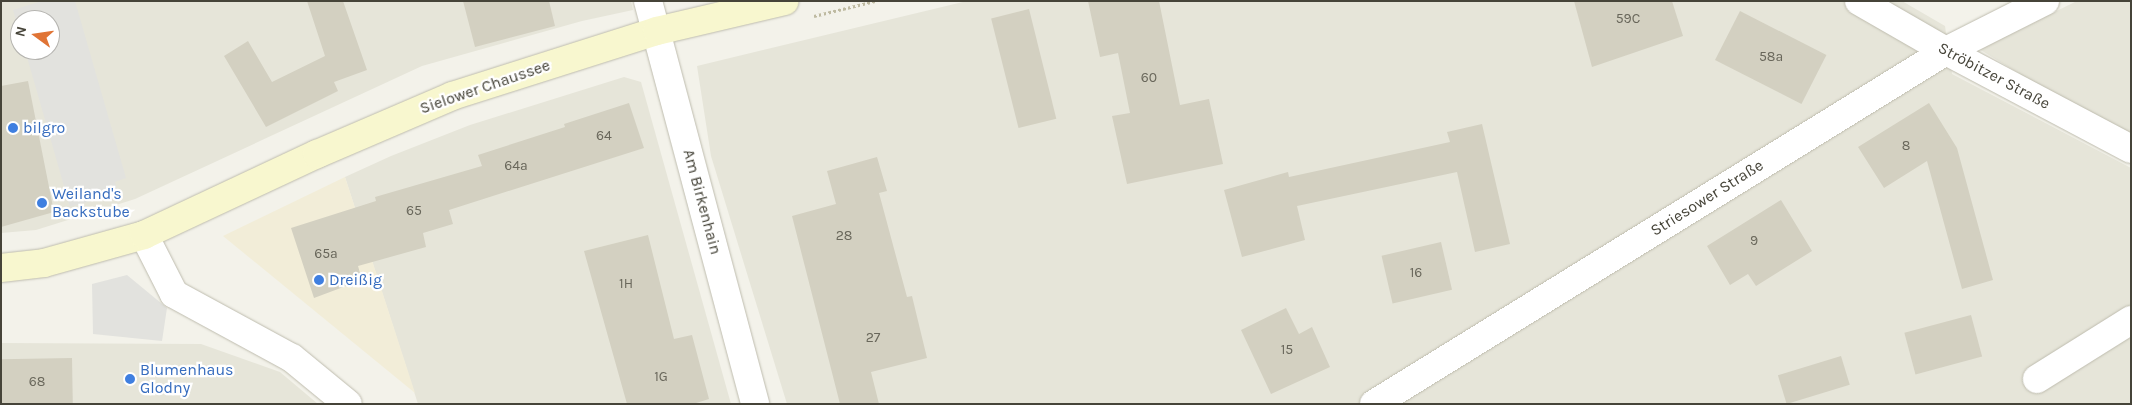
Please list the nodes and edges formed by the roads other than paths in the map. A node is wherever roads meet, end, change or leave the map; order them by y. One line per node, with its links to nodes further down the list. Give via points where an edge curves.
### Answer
1 (648, 1): 5 (street, Am Birkenhain)
2 (785, 1): 5 (main road, Sielower Chaussee)
3 (1859, 1): 6 (street, Ströbitzer Straße)
4 (2045, 1): 6 (street, Striesower Straße)
5 (657, 31): 8 (main road, Sielower Chaussee, via 452,96 317,154); 13 (street, Am Birkenhain)
6 (1946, 51): 7 (street, Ströbitzer Straße); 14 (street, Striesower Straße)
7 (2131, 148)
8 (144, 235): 9 (main road, Sielower Chaussee, via 44,263); 12 (street, via 174,294 292,358)
9 (1, 268)
10 (2131, 320): 11 (street)
11 (2037, 379)
12 (348, 404)
13 (755, 404)
14 (1374, 404)

